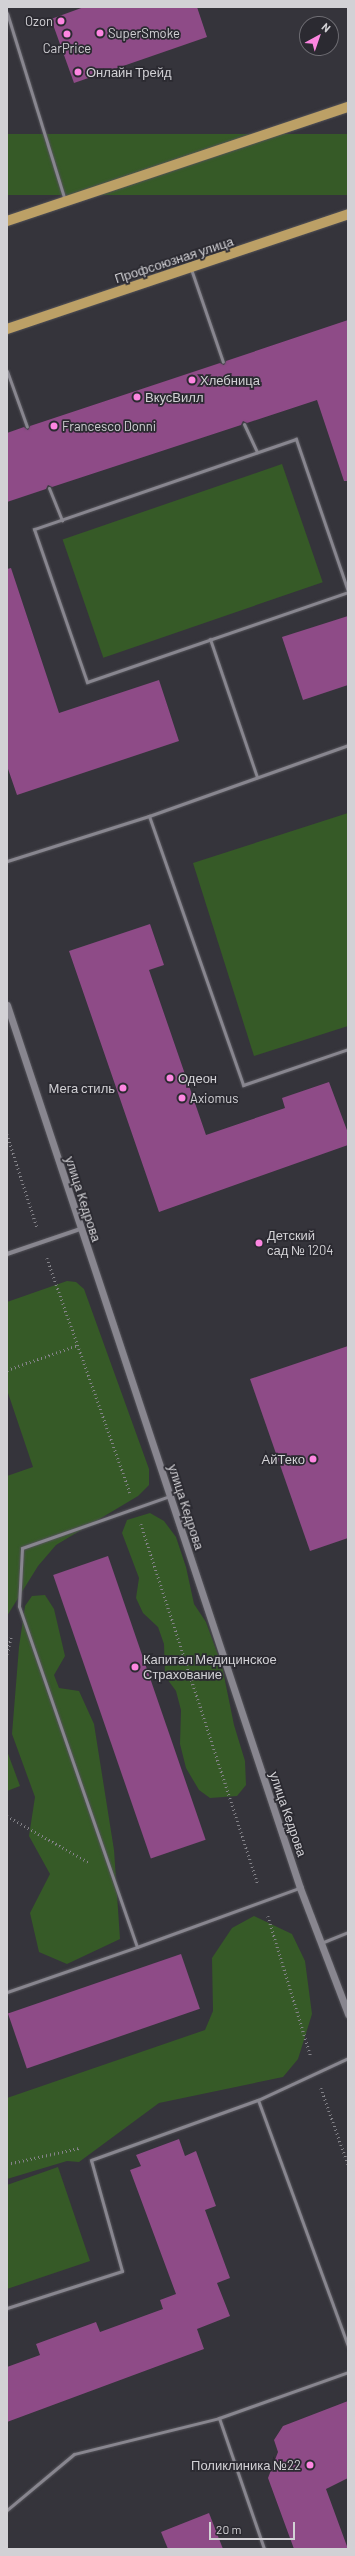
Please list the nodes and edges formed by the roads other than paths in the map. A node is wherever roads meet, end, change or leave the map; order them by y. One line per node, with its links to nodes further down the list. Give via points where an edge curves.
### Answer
1 (7, 13): 3 (lane)
2 (348, 107): 3 (main road)
3 (66, 201): 5 (main road)
4 (348, 214): 6 (main road, Профсоюзная улица)
5 (7, 221)
6 (191, 268): 7 (main road, Профсоюзная улица); 8 (lane)
7 (7, 329)
8 (223, 362)
9 (7, 370): 11 (lane)
10 (244, 424): 12 (lane)
11 (27, 427)
12 (257, 452): 14 (lane); 15 (lane, via 296,439)
13 (49, 488): 14 (lane)
14 (62, 520): 16 (lane, via 34,529 87,682)
15 (348, 592): 16 (lane)
16 (210, 639): 18 (lane)
17 (348, 745): 18 (lane)
18 (257, 777): 19 (lane)
19 (149, 816): 20 (lane); 22 (lane, via 243,1085)
20 (7, 861)
21 (7, 1005): 23 (street, улица Кедрова)
22 (348, 1049)
23 (80, 1229): 24 (street); 25 (street, улица Кедрова)
24 (7, 1254)
25 (170, 1496): 26 (street, улица Кедрова); 29 (lane, via 22,1548 19,1606)
26 (300, 1888): 28 (street, улица Кедрова); 29 (lane)
27 (348, 1932): 28 (lane)
28 (321, 1943): 31 (street, улица Кедрова)
29 (137, 1947): 30 (lane)
30 (7, 1992)
31 (345, 1995): 32 (street, улица Кедрова)
32 (348, 2014)
33 (348, 2058): 34 (lane, via 315,2071)
34 (258, 2100): 35 (lane, via 91,2160 122,2271); 36 (lane)
35 (7, 2308)
36 (348, 2346)
37 (348, 2372): 38 (lane)
38 (219, 2418): 39 (lane, via 74,2454); 40 (lane)
39 (7, 2510)
40 (264, 2549)

